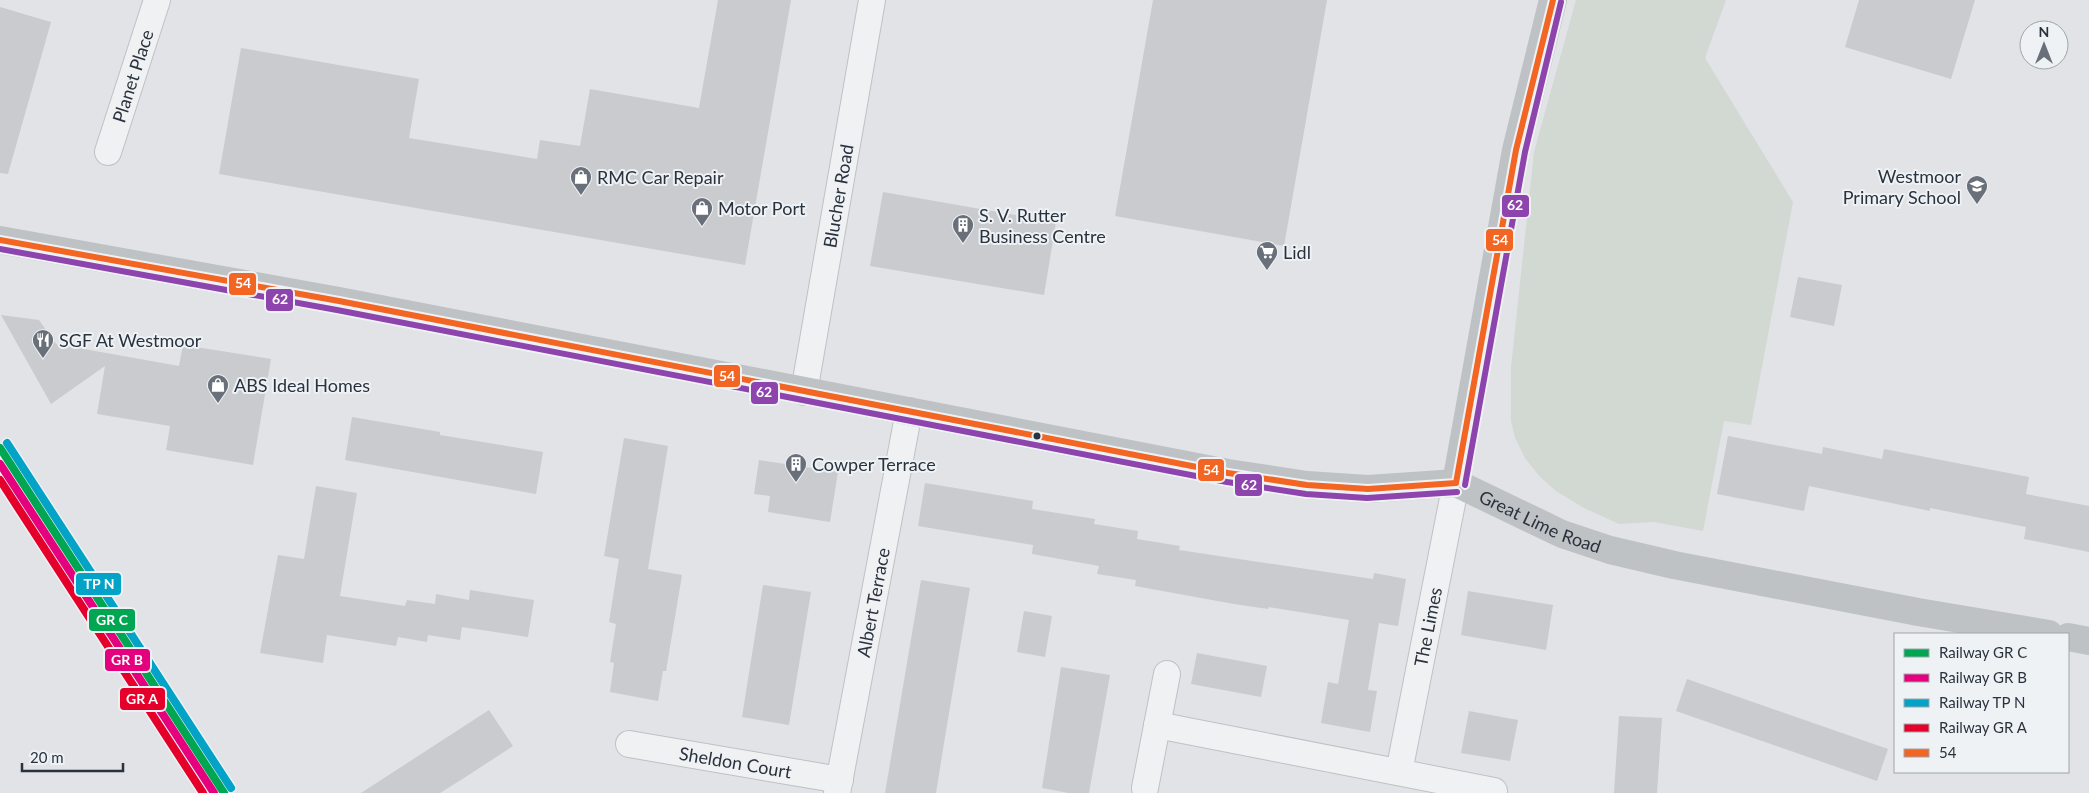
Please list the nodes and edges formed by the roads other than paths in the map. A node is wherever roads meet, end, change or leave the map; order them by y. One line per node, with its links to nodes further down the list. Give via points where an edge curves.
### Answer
1 (157, 0): 4 (street, Planet Place)
2 (872, 0): 6 (street, Blucher Road)
3 (1553, 0): 8 (main road, via 1516,150)
4 (108, 152)
5 (0, 240): 6 (main road, Great Lime Road, via 339,301)
6 (804, 392): 7 (main road, Great Lime Road)
7 (909, 411): 8 (main road, Great Lime Road, via 1298,484 1368,489); 16 (street, Albert Terrace)
8 (1456, 483): 9 (main road, Great Lime Road, via 1562,534 1610,550 1918,612); 15 (street, The Limes)
9 (2043, 633)
10 (2069, 637): 11 (main road)
11 (2089, 641)
12 (1167, 674): 13 (street)
13 (1157, 724): 15 (street); 17 (street)
14 (629, 744): 16 (street, Sheldon Court)
15 (1399, 772): 18 (street)
16 (839, 787)
17 (1145, 788)
18 (1494, 791)

